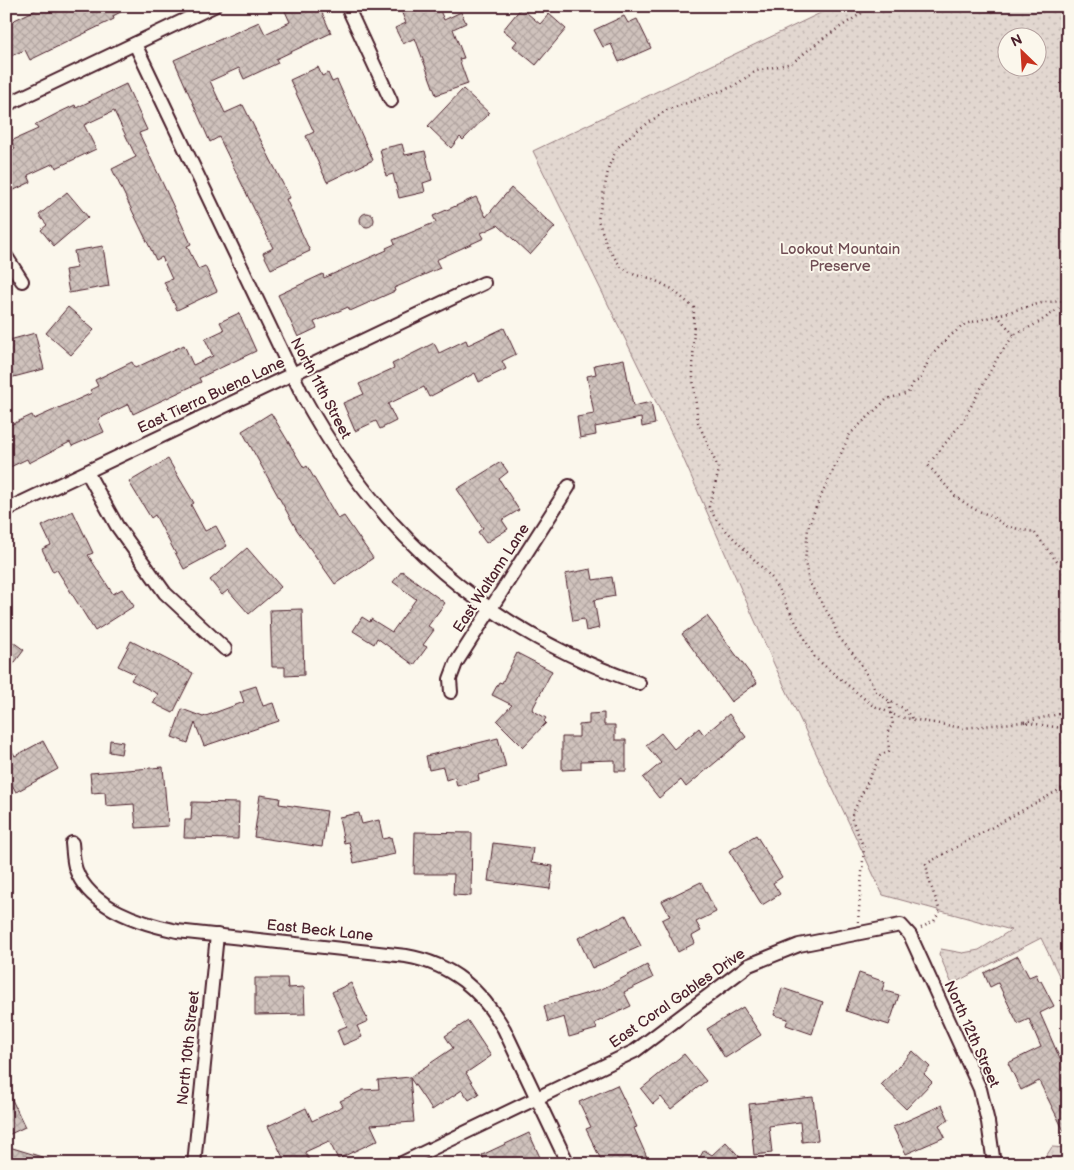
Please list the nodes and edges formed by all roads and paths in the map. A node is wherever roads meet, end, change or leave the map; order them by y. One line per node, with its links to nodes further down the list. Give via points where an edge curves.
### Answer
1 (214, 6): 4 (street)
2 (347, 6): 5 (street)
3 (885, 6): 24 (path, via 868,9 792,63 756,71 732,87 667,110 645,124 617,148 609,166 598,220 608,248 621,267 672,290 694,308 694,387 698,422 719,470 709,507 717,521 772,578 815,658 872,705)
4 (135, 44): 6 (street); 13 (street, North 11th Street)
5 (391, 101)
6 (6, 106)
7 (6, 256): 8 (street)
8 (22, 281)
9 (484, 283): 13 (street, East Tierra Buena Lane)
10 (1068, 302): 11 (path, via 1045,302); 12 (path)
11 (997, 315): 12 (path); 22 (path, via 965,324 930,357 920,380 914,382 908,394 887,399 850,434 808,528 805,562 808,582 832,620 838,636 859,661 876,691)
12 (1014, 335): 17 (path, via 963,421 928,465 955,496 1008,527 1034,532 1058,563)
13 (294, 375): 14 (street, East Tierra Buena Lane); 18 (street, North 11th Street, via 322,431 374,503 444,575)
14 (87, 472): 16 (street, East Tierra Buena Lane); 19 (street, via 117,526 165,593)
15 (569, 486): 18 (street, East Waltann Lane)
16 (6, 510)
17 (1068, 568)
18 (490, 609): 20 (street, North 11th Street, via 570,656); 21 (street, East Waltann Lane, via 456,663 450,679)
19 (225, 649)
20 (639, 683)
21 (451, 692)
22 (889, 701): 24 (path); 25 (path, via 903,708)
23 (1068, 712): 26 (path)
24 (890, 713): 25 (path); 31 (path, via 893,725 888,730 889,751 880,756 851,817 864,848)
25 (913, 719): 26 (path, via 963,728)
26 (1023, 722): 27 (path)
27 (1068, 729)
28 (1068, 785): 33 (path, via 926,864 940,911 934,921)
29 (72, 843): 32 (street, East Beck Lane, via 76,870 102,901 150,926)
30 (901, 925): 31 (street, East Coral Gables Drive); 33 (street, North 12th Street)
31 (856, 933): 34 (street, East Coral Gables Drive, via 799,944 749,965 635,1050)
32 (217, 935): 34 (street, East Beck Lane, via 406,956 443,966 461,976 493,1011); 35 (street, North 10th Street)
33 (910, 935): 38 (street, North 12th Street, via 980,1089)
34 (536, 1099): 36 (street, East Coral Gables Drive); 37 (street)
35 (194, 1164)
36 (400, 1164)
37 (568, 1164)
38 (994, 1164)

